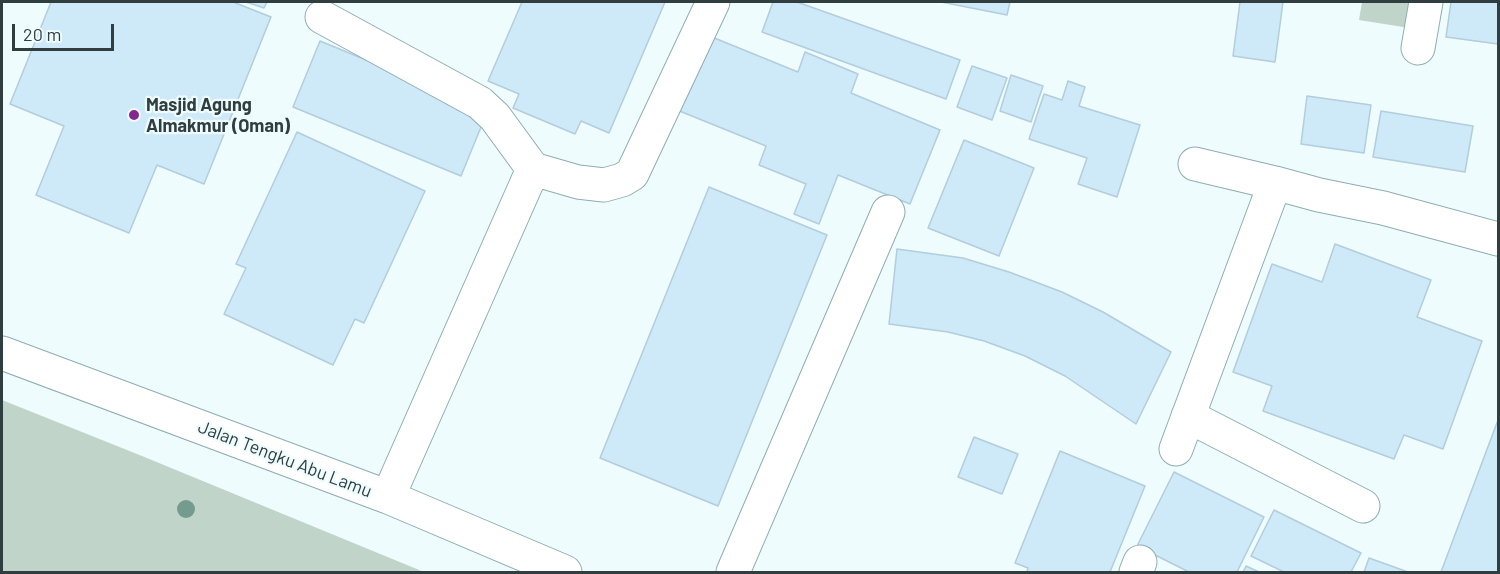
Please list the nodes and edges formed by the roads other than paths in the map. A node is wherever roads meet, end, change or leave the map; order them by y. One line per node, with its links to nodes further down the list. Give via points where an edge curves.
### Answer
1 (713, 2): 6 (street, via 632,174 604,184 578,182)
2 (1426, 2): 4 (street)
3 (322, 18): 6 (street, via 480,103)
4 (1418, 48)
5 (1195, 164): 7 (street)
6 (533, 169): 13 (street)
7 (1275, 183): 9 (street); 11 (street)
8 (888, 212): 16 (street)
9 (1498, 239)
10 (2, 353): 13 (street, Jalan Tengku Abu Lamu)
11 (1188, 416): 12 (street); 14 (street)
12 (1176, 449)
13 (388, 497): 15 (street, Jalan Tengku Abu Lamu)
14 (1363, 506)
15 (565, 573)
16 (733, 573)

